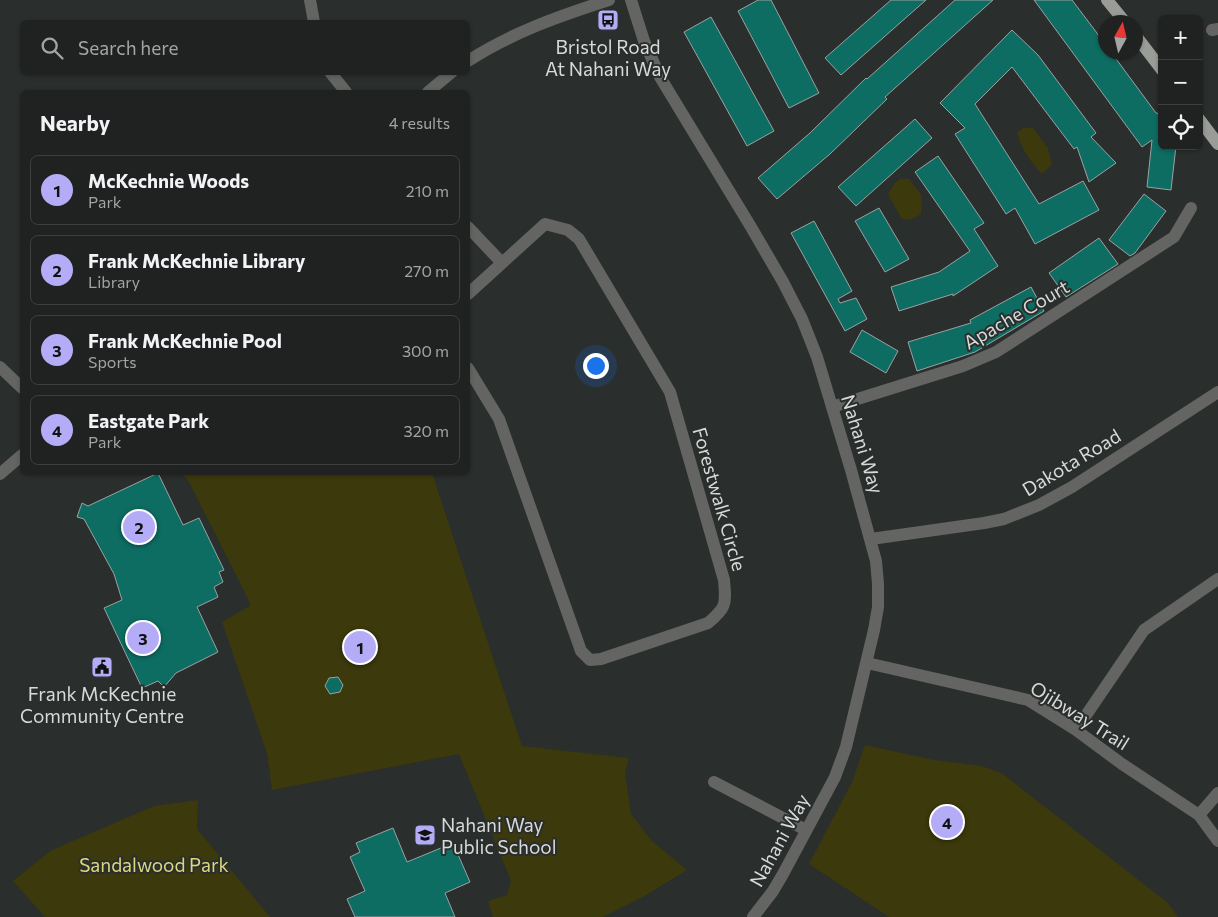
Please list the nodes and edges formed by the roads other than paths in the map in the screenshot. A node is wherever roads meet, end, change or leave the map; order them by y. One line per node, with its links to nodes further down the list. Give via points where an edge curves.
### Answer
1 (310, 0): 6 (street)
2 (609, 0): 8 (street, via 540,23)
3 (631, 0): 24 (street, Nahani Way, via 660,77 711,158 792,300 814,349)
4 (1108, 0): 5 (main road)
5 (1120, 15)
6 (314, 20)
7 (1143, 45): 9 (main road)
8 (470, 60)
9 (1158, 65)
10 (332, 75): 12 (street)
11 (448, 75): 13 (street)
12 (344, 90)
13 (430, 90)
14 (1203, 124): 15 (main road)
15 (1218, 144)
16 (1191, 208): 24 (street, Apache Court, via 1174,237 996,352 963,366)
17 (470, 230): 18 (street)
18 (502, 263): 19 (street, Forestwalk Circle); 21 (street, Forestwalk Circle, via 544,224 568,230 579,239 670,392 724,580 726,598 721,612 708,623 590,660 581,651 499,419)
19 (470, 292)
20 (0, 367): 22 (street)
21 (470, 371)
22 (20, 386)
23 (1218, 392): 27 (street, Dakota Road, via 1040,506 984,523)
24 (832, 407): 27 (street, Nahani Way)
25 (20, 457): 26 (street)
26 (0, 474)
27 (871, 539): 29 (street, Nahani Way, via 876,561 878,607)
28 (1218, 579): 30 (street, via 1144,630)
29 (867, 662): 30 (street, Ojibway Trail, via 1028,700); 34 (street, Nahani Way, via 843,755)
30 (1076, 730): 33 (street, Ojibway Trail)
31 (714, 782): 34 (street)
32 (1218, 793): 33 (street)
33 (1199, 815): 35 (street, Ojibway Trail)
34 (806, 830): 36 (street, Nahani Way, via 773,891)
35 (1218, 841)
36 (753, 917)

